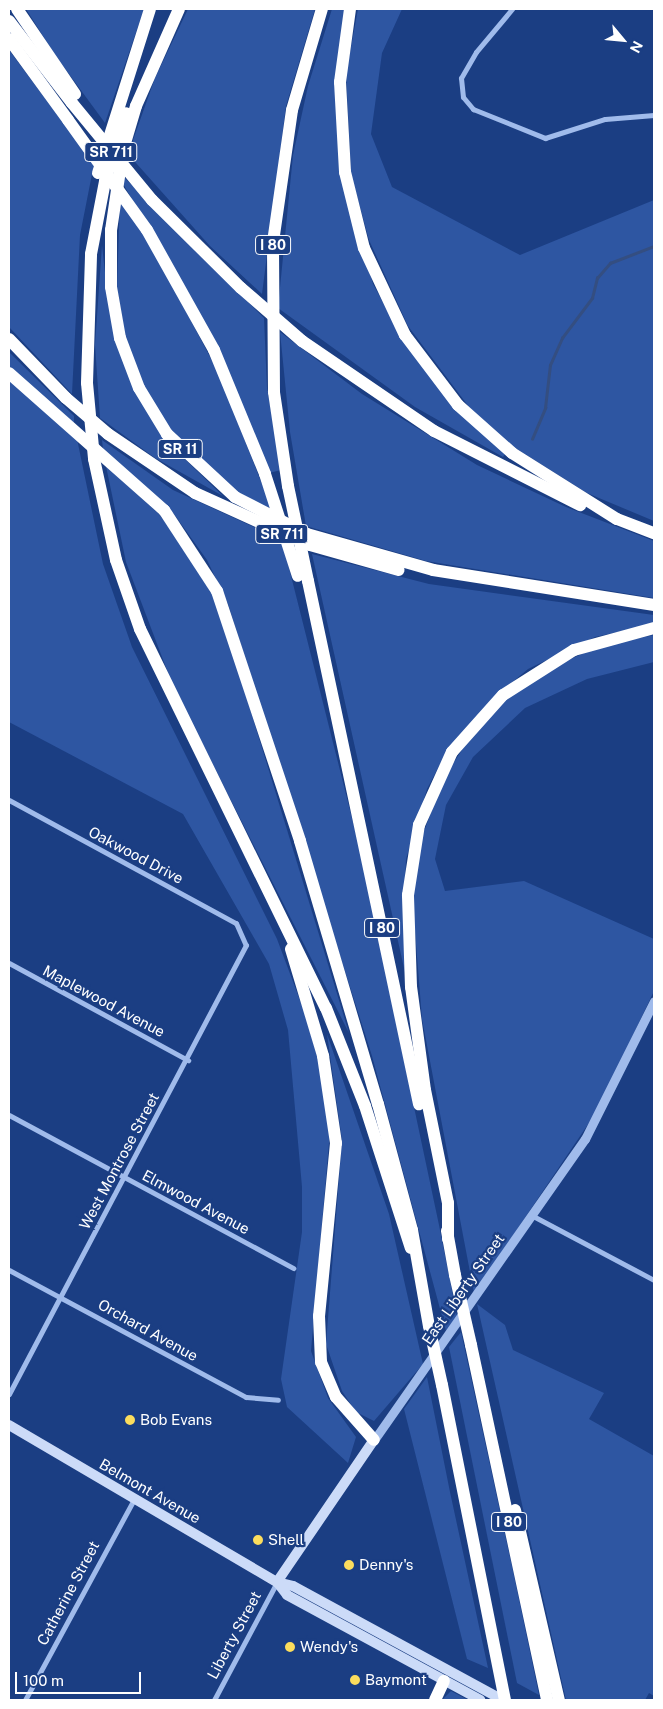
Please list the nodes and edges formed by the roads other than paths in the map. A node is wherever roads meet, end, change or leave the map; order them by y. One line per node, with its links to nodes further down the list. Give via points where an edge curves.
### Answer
1 (17, 9): 10 (highway)
2 (150, 9): 14 (highway, via 96,186 83,268)
3 (172, 9): 14 (highway, I 80, via 129,103 99,209 87,301)
4 (180, 9): 18 (highway, SR 11, via 136,106 123,150 111,230 111,287 120,338 139,388 167,434 235,497 307,534 433,570)
5 (322, 9): 17 (highway, I 80, bridge, via 292,110 273,242 274,392)
6 (350, 9): 15 (highway, via 340,82 345,172 364,248 393,314 439,384 488,434 536,472)
7 (512, 9): 11 (street, via 476,52 460,84 473,109 516,129 553,138 605,119)
8 (9, 21): 10 (highway, SR 711)
9 (9, 39): 17 (highway, bridge, via 147,230 214,350)
10 (74, 99): 15 (highway, SR 711, bridge, via 109,149 152,200 241,288 302,341 462,446 528,481)
11 (654, 115)
12 (9, 339): 18 (highway, SR 711, via 66,398 108,434 172,479 246,519 375,565 573,600)
13 (9, 373): 31 (highway, via 164,510 201,560 217,591 328,934 398,1172)
14 (83, 380): 22 (highway, I 80, bridge, via 94,459 116,560 140,629)
15 (617, 519): 16 (highway)
16 (654, 533)
17 (303, 578): 30 (highway, I 80, via 336,712)
18 (614, 601): 19 (highway, SR 11)
19 (654, 605)
20 (654, 628): 30 (highway, via 574,650 503,695 452,752 419,825 408,896 411,987 425,1090 448,1203)
21 (9, 800): 23 (street, Oakwood Drive, via 236,923)
22 (227, 809): 31 (highway, I 80, via 343,1046); 40 (highway, via 232,835 292,953 321,1048 336,1143 319,1316 321,1362 336,1397)
23 (246, 938): 26 (street, West Montrose Street, via 243,956)
24 (9, 963): 26 (street, Maplewood Avenue)
25 (654, 1001): 29 (street, East Liberty Street, via 598,1117)
26 (188, 1060): 28 (street, West Montrose Street)
27 (9, 1114): 28 (street, Elmwood Avenue)
28 (125, 1178): 32 (street, Elmwood Avenue); 35 (street, West Montrose Street)
29 (533, 1216): 34 (street); 40 (street, East Liberty Street)
30 (448, 1239): 36 (highway, I 80, bridge)
31 (413, 1252): 48 (highway, I 80, bridge)
32 (293, 1268)
33 (9, 1270): 35 (street, Orchard Avenue)
34 (654, 1280)
35 (61, 1297): 37 (street, West Montrose Street); 38 (street, Orchard Avenue, via 246,1397)
36 (479, 1380): 49 (highway, I 80); 50 (highway, via 494,1418)
37 (9, 1394)
38 (278, 1400)
39 (9, 1425): 41 (main road, Belmont Avenue)
40 (374, 1440): 42 (main road, East Liberty Street)
41 (134, 1499): 42 (main road, Belmont Avenue); 44 (street, Catherine Street)
42 (277, 1582): 43 (main road, Belmont Avenue, via 287,1595); 45 (street, Liberty Street)
43 (447, 1676): 46 (highway); 47 (main road, Belmont Avenue); 48 (main road, Belmont Avenue)
44 (25, 1700)
45 (214, 1700)
46 (435, 1700)
47 (480, 1700)
48 (504, 1700)
49 (547, 1700)
50 (559, 1700)

